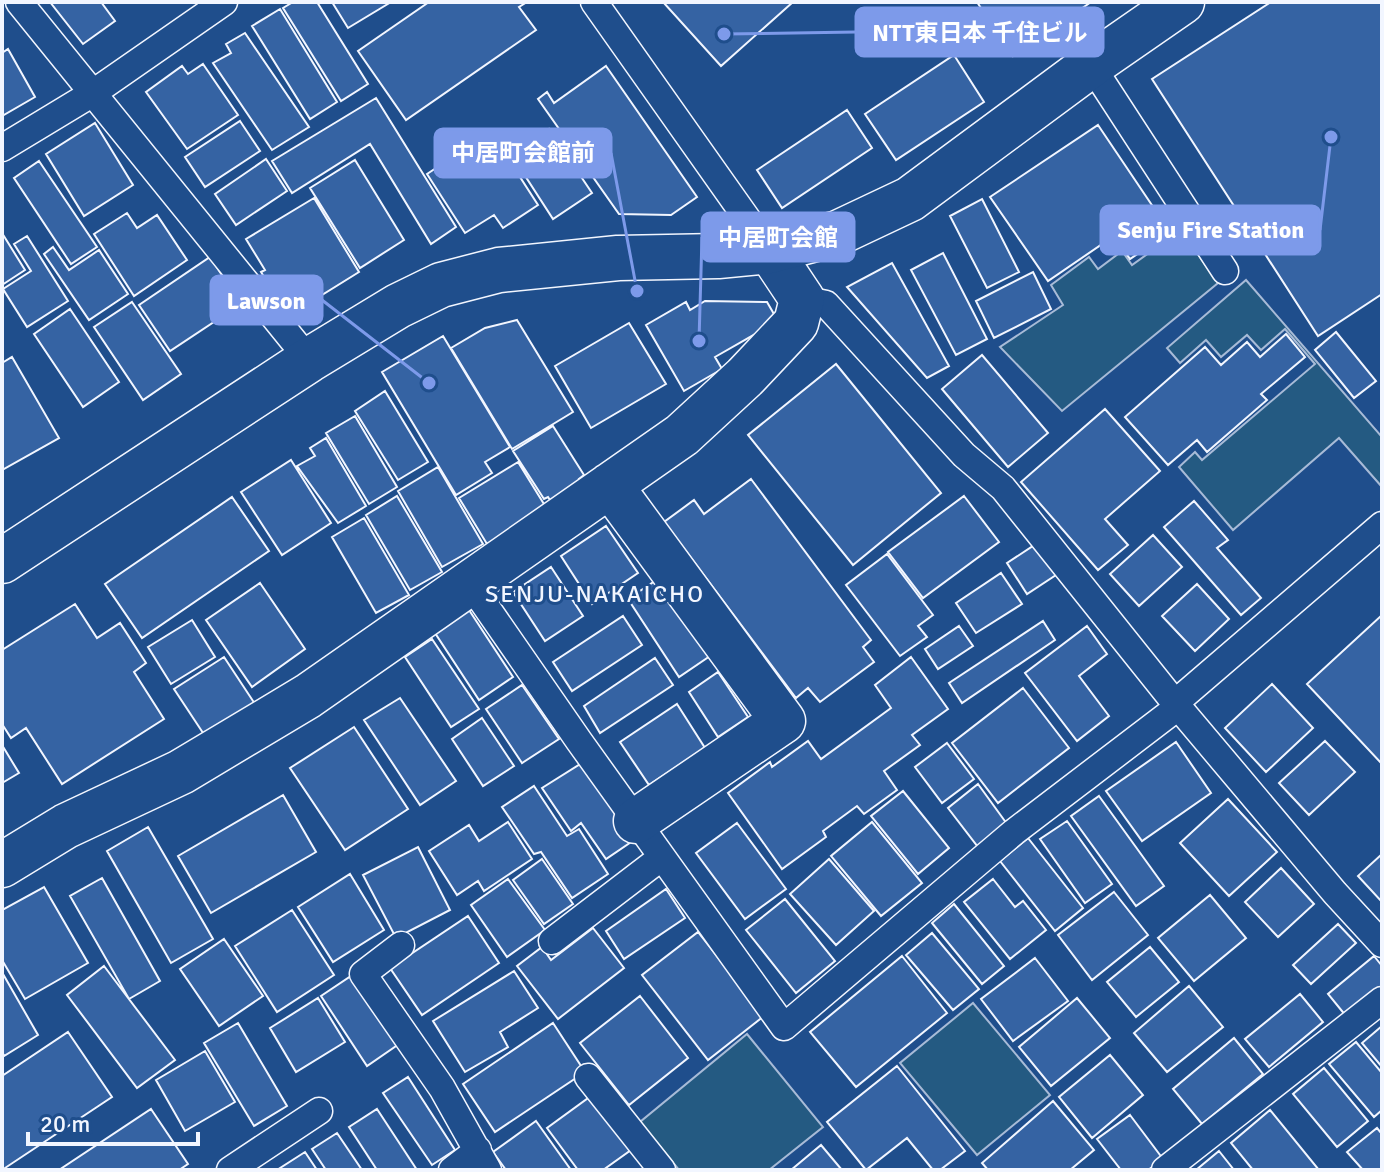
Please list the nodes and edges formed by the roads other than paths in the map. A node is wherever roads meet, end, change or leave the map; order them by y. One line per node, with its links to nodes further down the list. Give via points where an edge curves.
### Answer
1 (19, 2): 6 (lane)
2 (224, 2): 6 (lane)
3 (594, 2): 8 (lane)
4 (1182, 2): 5 (street)
5 (1091, 65): 8 (street, via 910,199 838,233); 9 (lane)
6 (93, 93): 7 (lane); 11 (lane)
7 (2, 148)
8 (770, 251): 10 (street); 11 (street, via 499,270 441,285)
9 (1225, 271)
10 (802, 299): 12 (street, via 796,323 745,377 682,435); 16 (lane, via 826,304 964,455 1003,488)
11 (309, 360): 14 (street)
12 (610, 485): 15 (street); 17 (street, via 783,721)
13 (1382, 525): 16 (lane)
14 (2, 561)
15 (469, 582): 17 (lane); 19 (street, via 308,696 181,772 66,826)
16 (1176, 705): 18 (lane, via 1014,832 784,1027); 21 (lane)
17 (636, 821): 18 (lane)
18 (662, 857): 20 (lane)
19 (2, 865)
20 (552, 941)
21 (1382, 944)
22 (401, 945): 26 (lane, via 363,974 442,1088)
23 (1382, 1000): 30 (lane)
24 (588, 1077): 29 (lane)
25 (319, 1111): 27 (lane)
26 (483, 1160): 28 (lane)
27 (230, 1170)
28 (452, 1170)
29 (662, 1170)
30 (1165, 1170)

